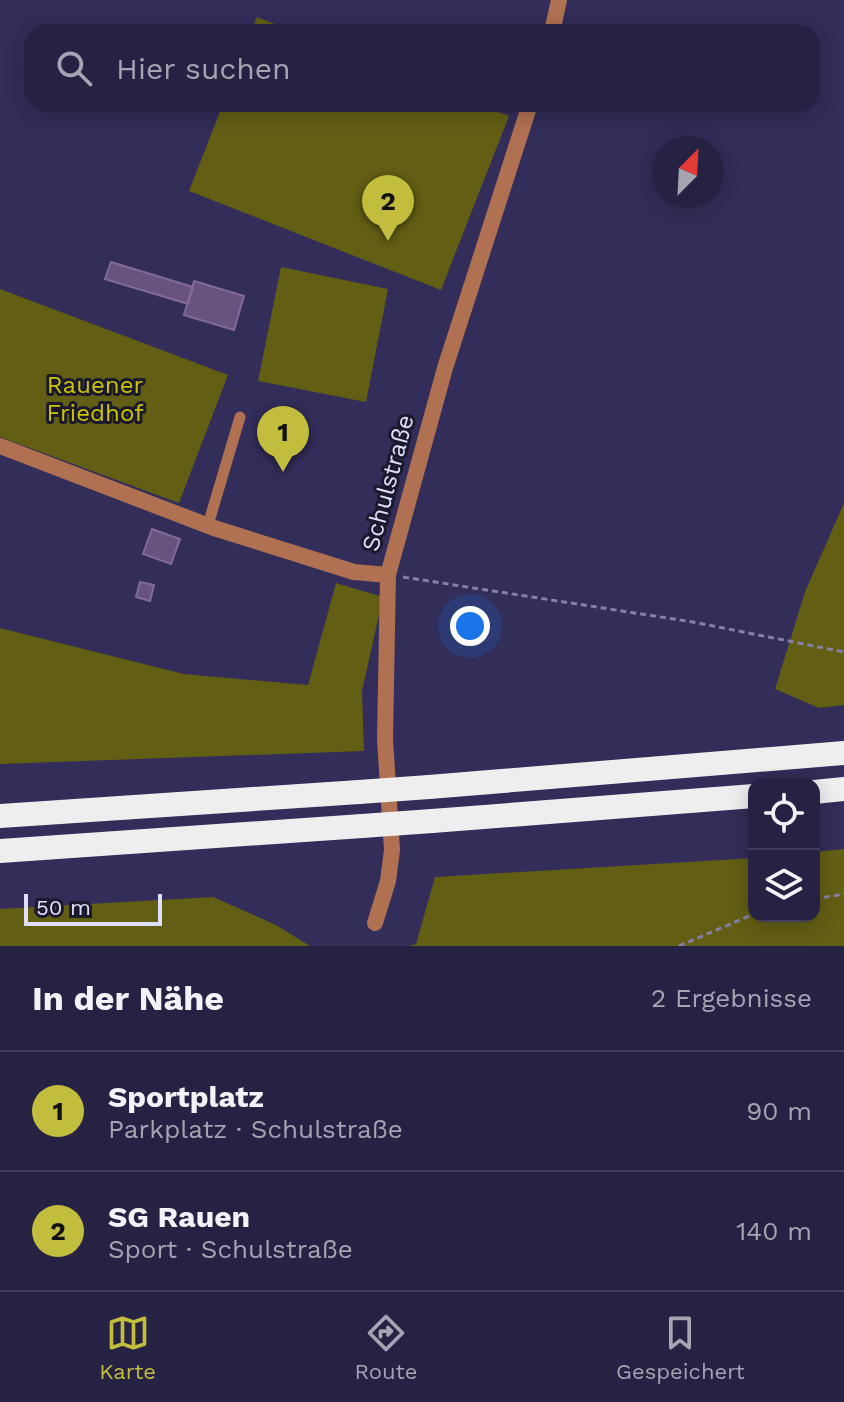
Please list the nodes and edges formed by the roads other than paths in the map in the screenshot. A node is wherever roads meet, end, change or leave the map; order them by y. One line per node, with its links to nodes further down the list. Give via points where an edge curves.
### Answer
1 (559, 0): 2 (street)
2 (554, 24)
3 (527, 112): 7 (street, Schulstraße, via 445,368)
4 (240, 417): 6 (lane)
5 (0, 446): 6 (street, Schulstraße)
6 (208, 525): 7 (street, Schulstraße, via 354,572)
7 (388, 575): 14 (street, via 385,739 392,850)
8 (844, 753): 12 (highway, bridge)
9 (844, 789): 10 (highway)
10 (820, 791)
11 (748, 796): 13 (highway, bridge)
12 (0, 816)
13 (0, 851)
14 (375, 923)

